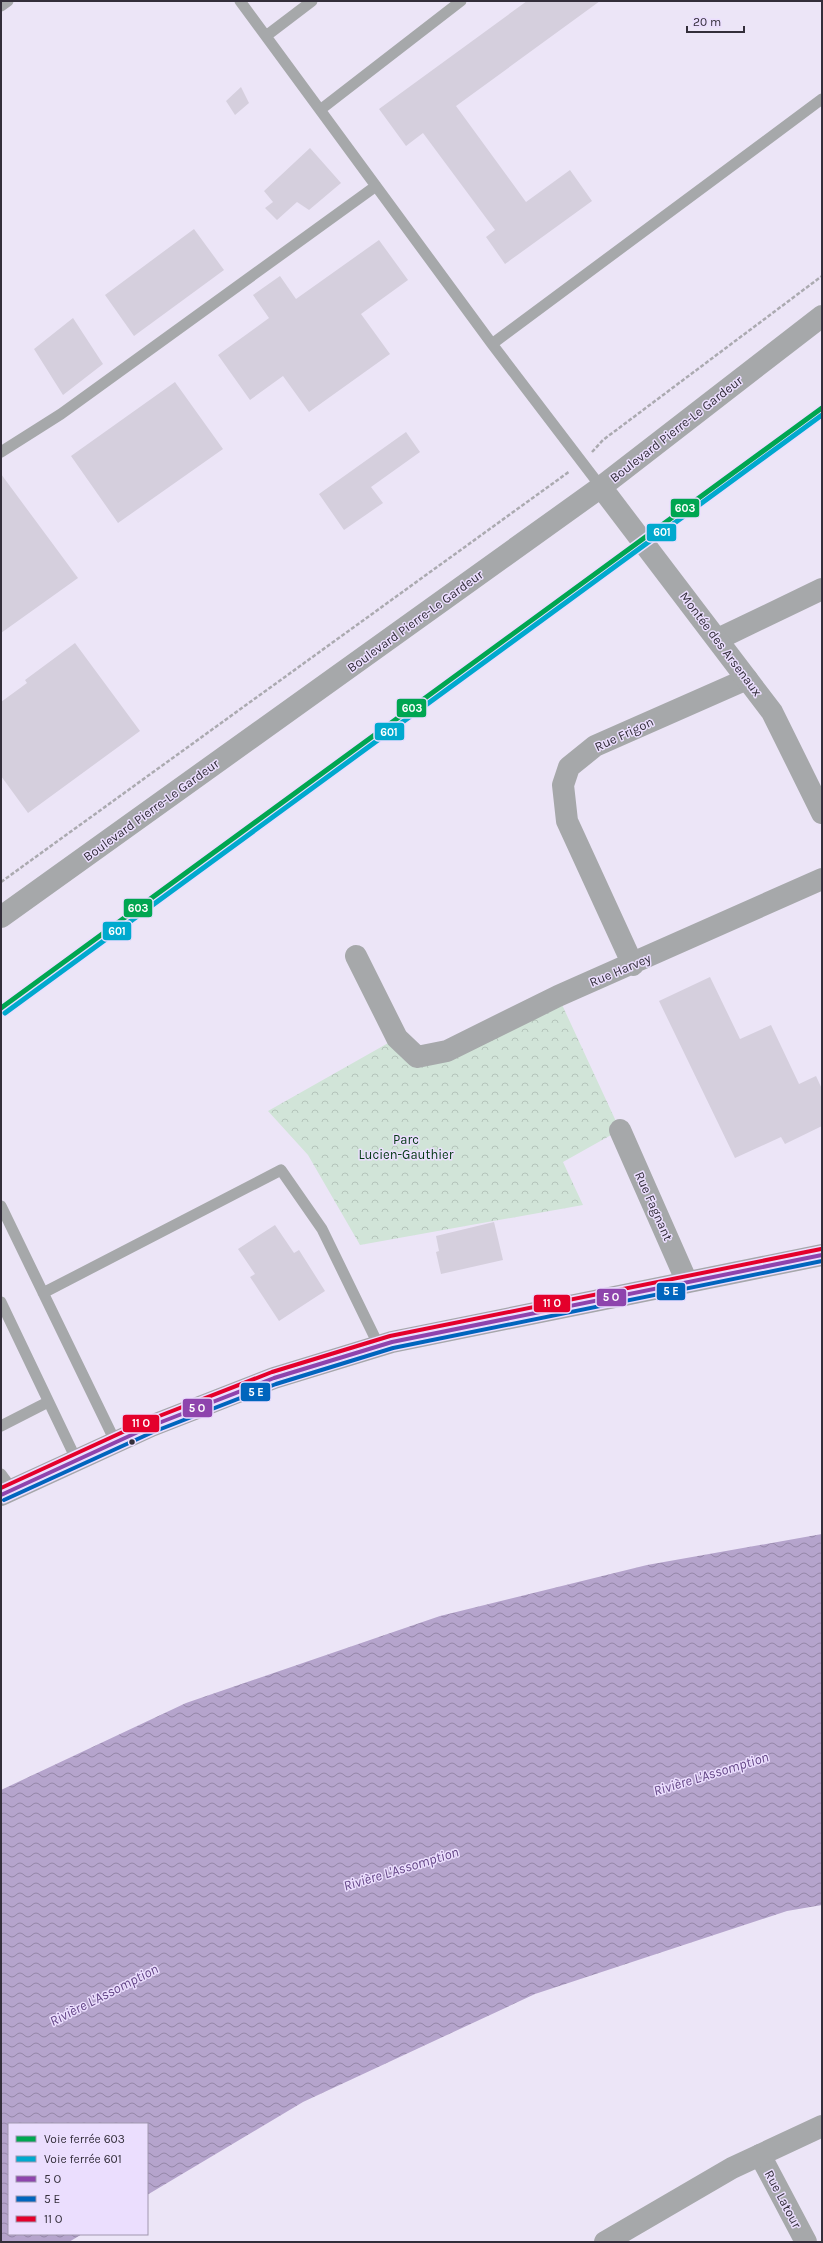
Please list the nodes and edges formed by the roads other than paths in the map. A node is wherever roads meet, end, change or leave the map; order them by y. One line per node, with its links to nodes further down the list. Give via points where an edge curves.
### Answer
1 (8, 1): 5 (lane)
2 (240, 1): 6 (lane)
3 (312, 1): 6 (lane)
4 (461, 1): 8 (lane)
5 (1, 6)
6 (266, 36): 8 (lane)
7 (822, 99): 11 (lane)
8 (320, 110): 9 (lane)
9 (376, 186): 11 (lane); 12 (lane, via 61,414)
10 (822, 316): 13 (street, Boulevard Pierre-Le Gardeur)
11 (492, 344): 13 (lane)
12 (1, 452)
13 (601, 487): 15 (street, Montée des Arsenaux); 19 (street, Boulevard Pierre-Le Gardeur)
14 (822, 589): 15 (street)
15 (718, 639): 16 (street, Montée des Arsenaux)
16 (747, 679): 17 (street, Montée des Arsenaux, via 772,712); 21 (street, Rue Frigon, via 595,746 569,767 563,785 567,821)
17 (822, 813)
18 (822, 879): 21 (street, Rue Harvey)
19 (1, 917)
20 (356, 956): 21 (street, Rue Harvey, via 397,1038 417,1057 447,1051 558,996)
21 (633, 965)
22 (620, 1130): 25 (street, Rue Fagnant)
23 (1, 1206): 26 (lane)
24 (822, 1255): 25 (main road)
25 (687, 1282): 28 (main road)
26 (44, 1293): 28 (lane, via 281,1170 322,1229); 31 (lane)
27 (1, 1302): 29 (lane)
28 (378, 1346): 31 (main road, via 274,1378)
29 (48, 1402): 30 (lane); 32 (lane)
30 (1, 1426)
31 (115, 1441): 32 (main road)
32 (76, 1459): 33 (main road)
33 (5, 1486)
34 (822, 2126): 35 (street)
35 (760, 2155): 36 (street, via 732,2168); 37 (street, Rue Latour)
36 (605, 2242)
37 (806, 2242)

